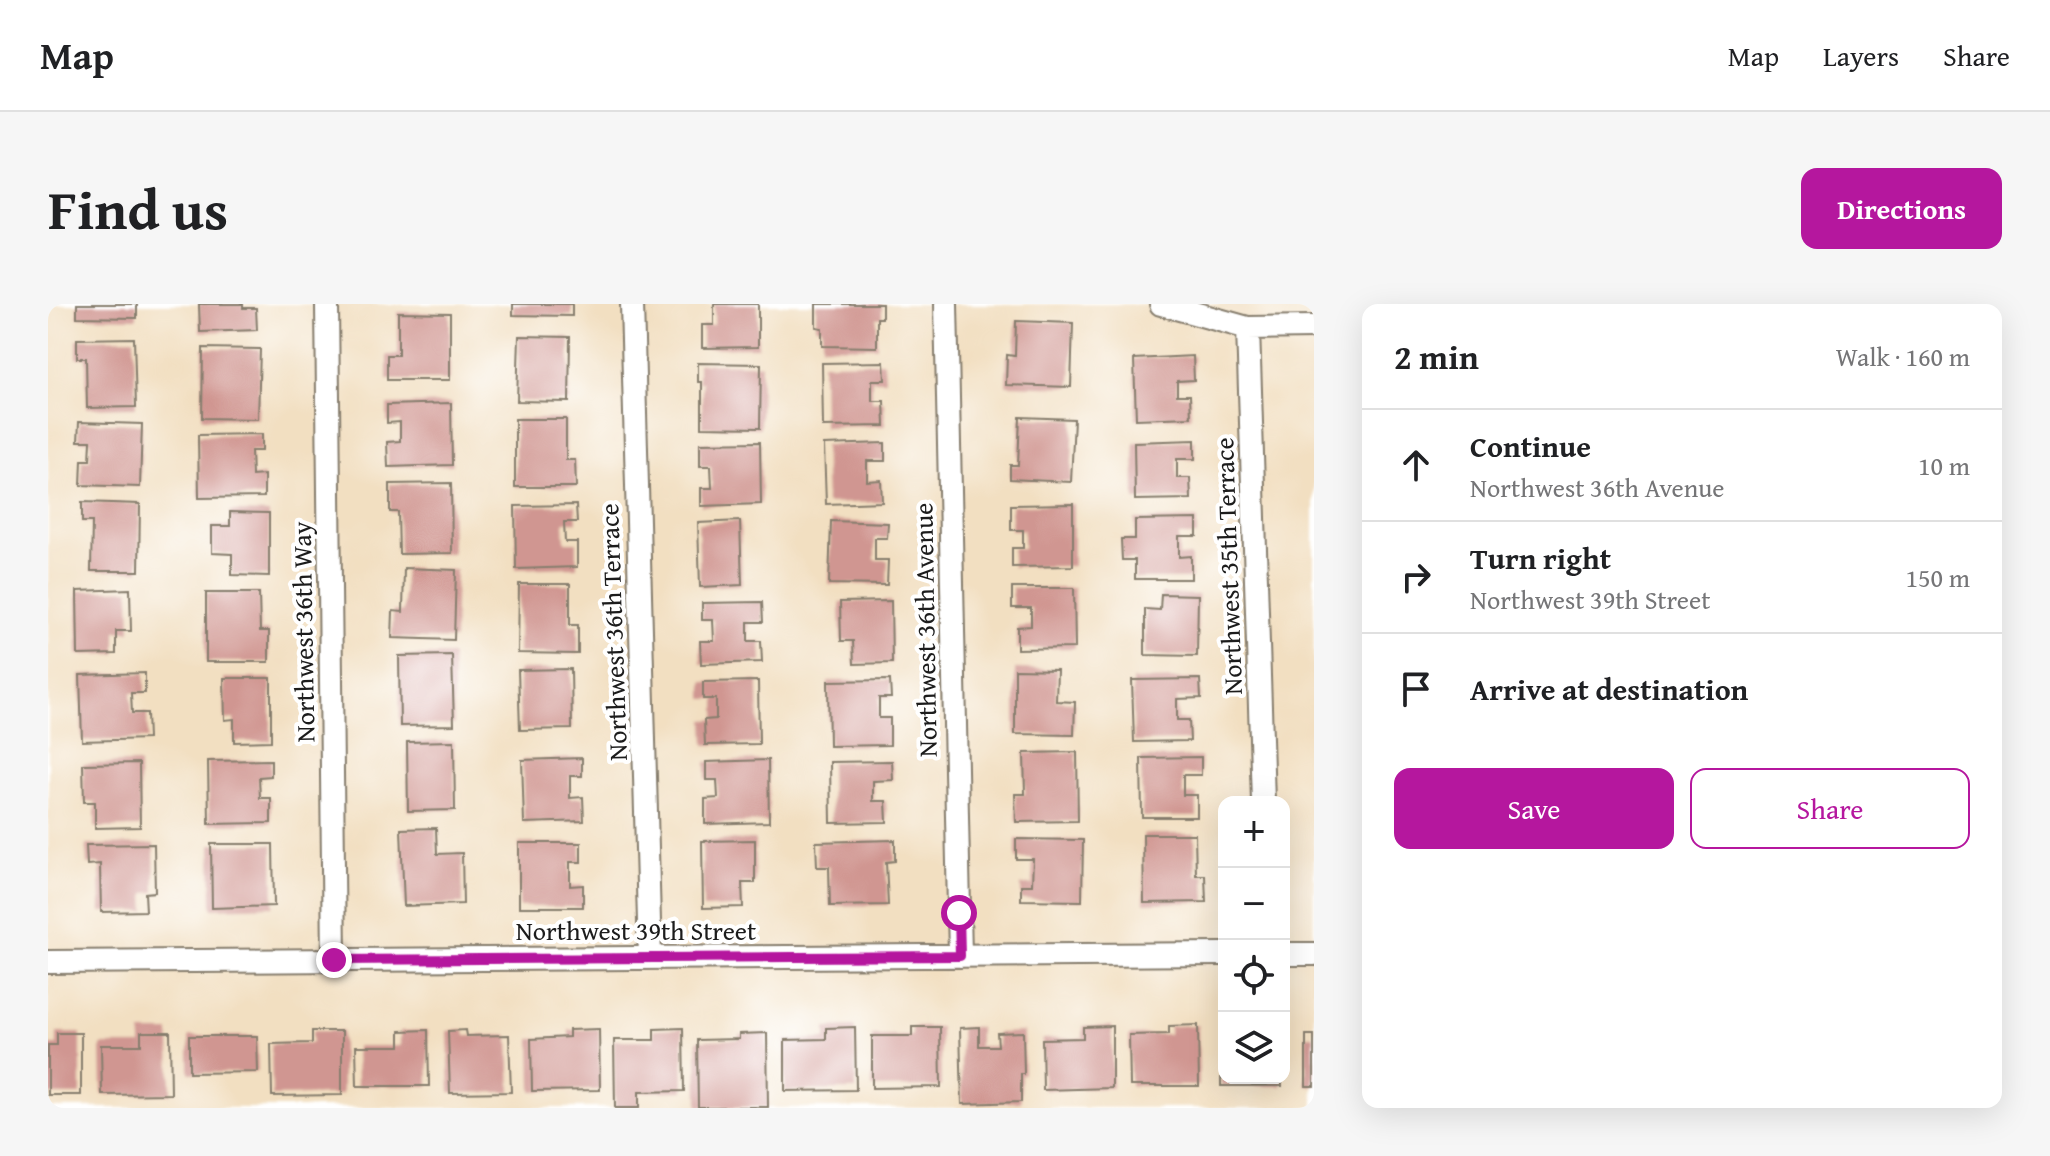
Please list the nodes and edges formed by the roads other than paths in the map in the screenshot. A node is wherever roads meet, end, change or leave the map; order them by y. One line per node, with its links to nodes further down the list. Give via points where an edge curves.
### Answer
1 (327, 304): 13 (street, Northwest 36th Way)
2 (632, 304): 12 (street, Northwest 36th Terrace)
3 (946, 304): 11 (street, Northwest 36th Avenue)
4 (1161, 304): 6 (street)
5 (1314, 327): 6 (street)
6 (1248, 328): 7 (street, Northwest 35th Terrace)
7 (1263, 796)
8 (1218, 954): 11 (street, Northwest 39th Street)
9 (1290, 954): 10 (street)
10 (1314, 954)
11 (960, 956): 12 (street, Northwest 39th Street)
12 (650, 958): 13 (street, Northwest 39th Street)
13 (334, 960): 14 (street, Northwest 39th Street)
14 (48, 962)

